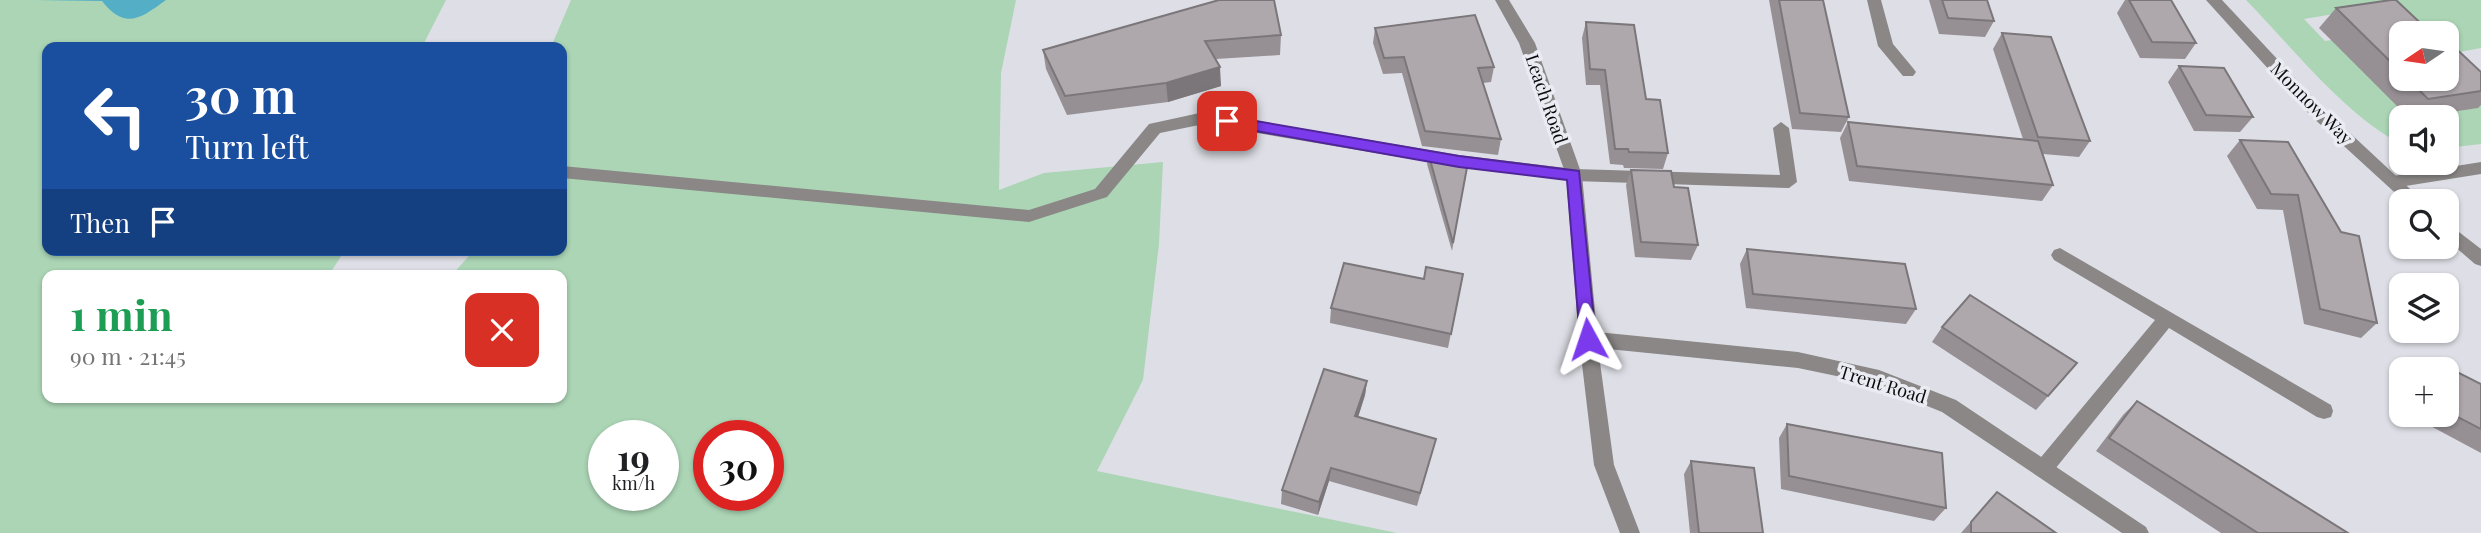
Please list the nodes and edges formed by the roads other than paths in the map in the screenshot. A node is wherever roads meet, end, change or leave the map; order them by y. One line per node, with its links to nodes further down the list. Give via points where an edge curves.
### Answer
1 (1502, 0): 8 (street, Leach Road, via 1528,43)
2 (1874, 0): 4 (street, via 1886,46)
3 (2213, 0): 9 (street, Monnow Way, via 2316,111)
4 (1908, 72)
5 (1781, 128): 8 (street, via 1789,182)
6 (2481, 168): 9 (street)
7 (567, 172): 8 (street, via 1029,216 1101,193 1155,128 1204,118 1459,161)
8 (1574, 175): 15 (street, Leach Road)
9 (2393, 182): 10 (street, Monnow Way)
10 (2401, 189)
11 (2459, 240): 13 (street)
12 (2060, 255): 14 (street)
13 (2481, 259)
14 (2166, 318): 16 (street); 17 (street)
15 (1588, 339): 17 (street, Trent Road, via 1798,360 1872,376 1950,406); 18 (street, Leach Road, via 1604,465)
16 (2323, 411)
17 (2044, 468): 19 (street, Trent Road)
18 (1630, 533)
19 (2139, 533)

